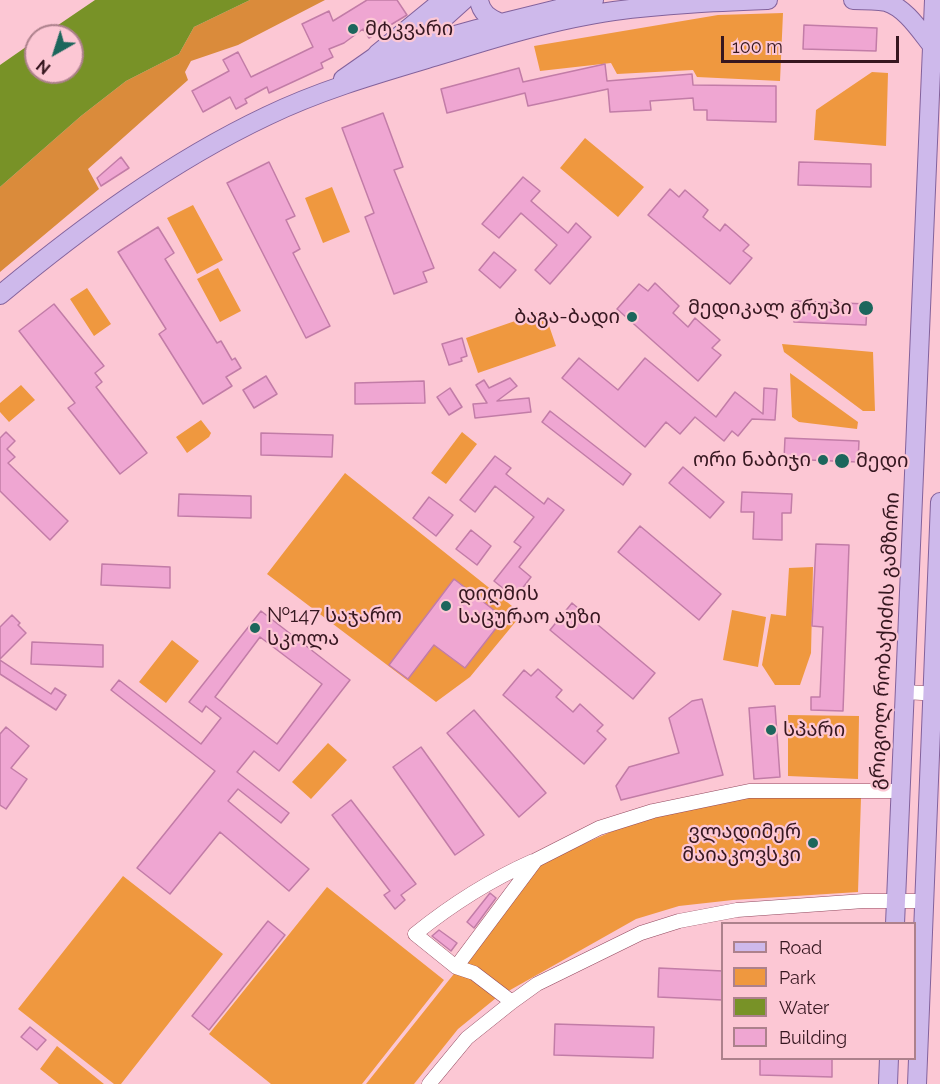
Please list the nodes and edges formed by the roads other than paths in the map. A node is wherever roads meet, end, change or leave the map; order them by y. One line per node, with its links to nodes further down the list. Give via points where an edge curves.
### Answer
1 (442, 0): 11 (main road)
2 (464, 0): 10 (main road)
3 (479, 0): 8 (main road, via 486,16)
4 (594, 0): 8 (main road)
5 (768, 0): 12 (main road, via 612,11 525,30)
6 (853, 0): 9 (main road, via 894,5)
7 (934, 0): 9 (main road, გრიგოლ რობაქიძის გამზირი)
8 (501, 23): 10 (main road)
9 (933, 47): 16 (main road, გრიგოლ რობაქიძის გამზირი)
10 (410, 49): 11 (main road); 12 (main road)
11 (373, 58): 13 (main road)
12 (392, 70): 13 (main road)
13 (328, 90): 14 (main road, via 267,116 196,154 90,223)
14 (0, 296)
15 (940, 502): 17 (main road)
16 (904, 693): 17 (street); 18 (main road, გრიგოლ რობაქიძის გამზირი)
17 (936, 694): 21 (main road)
18 (900, 791): 19 (street, via 748,791 653,811 610,825); 20 (main road, გრიგოლ რობაქიძის გამზირი)
19 (536, 860): 23 (street); 23 (street, via 448,908 415,934)
20 (896, 900): 21 (street); 22 (main road, გრიგოლ რობაქიძის გამზირი); 24 (street, via 756,908 679,921 613,946 537,984)
21 (924, 901): 28 (main road)
22 (895, 922)
23 (456, 967): 24 (street, via 474,972)
24 (512, 1002): 26 (street, via 467,1038)
25 (889, 1060): 27 (main road)
26 (429, 1084)
27 (888, 1084)
28 (917, 1084)

